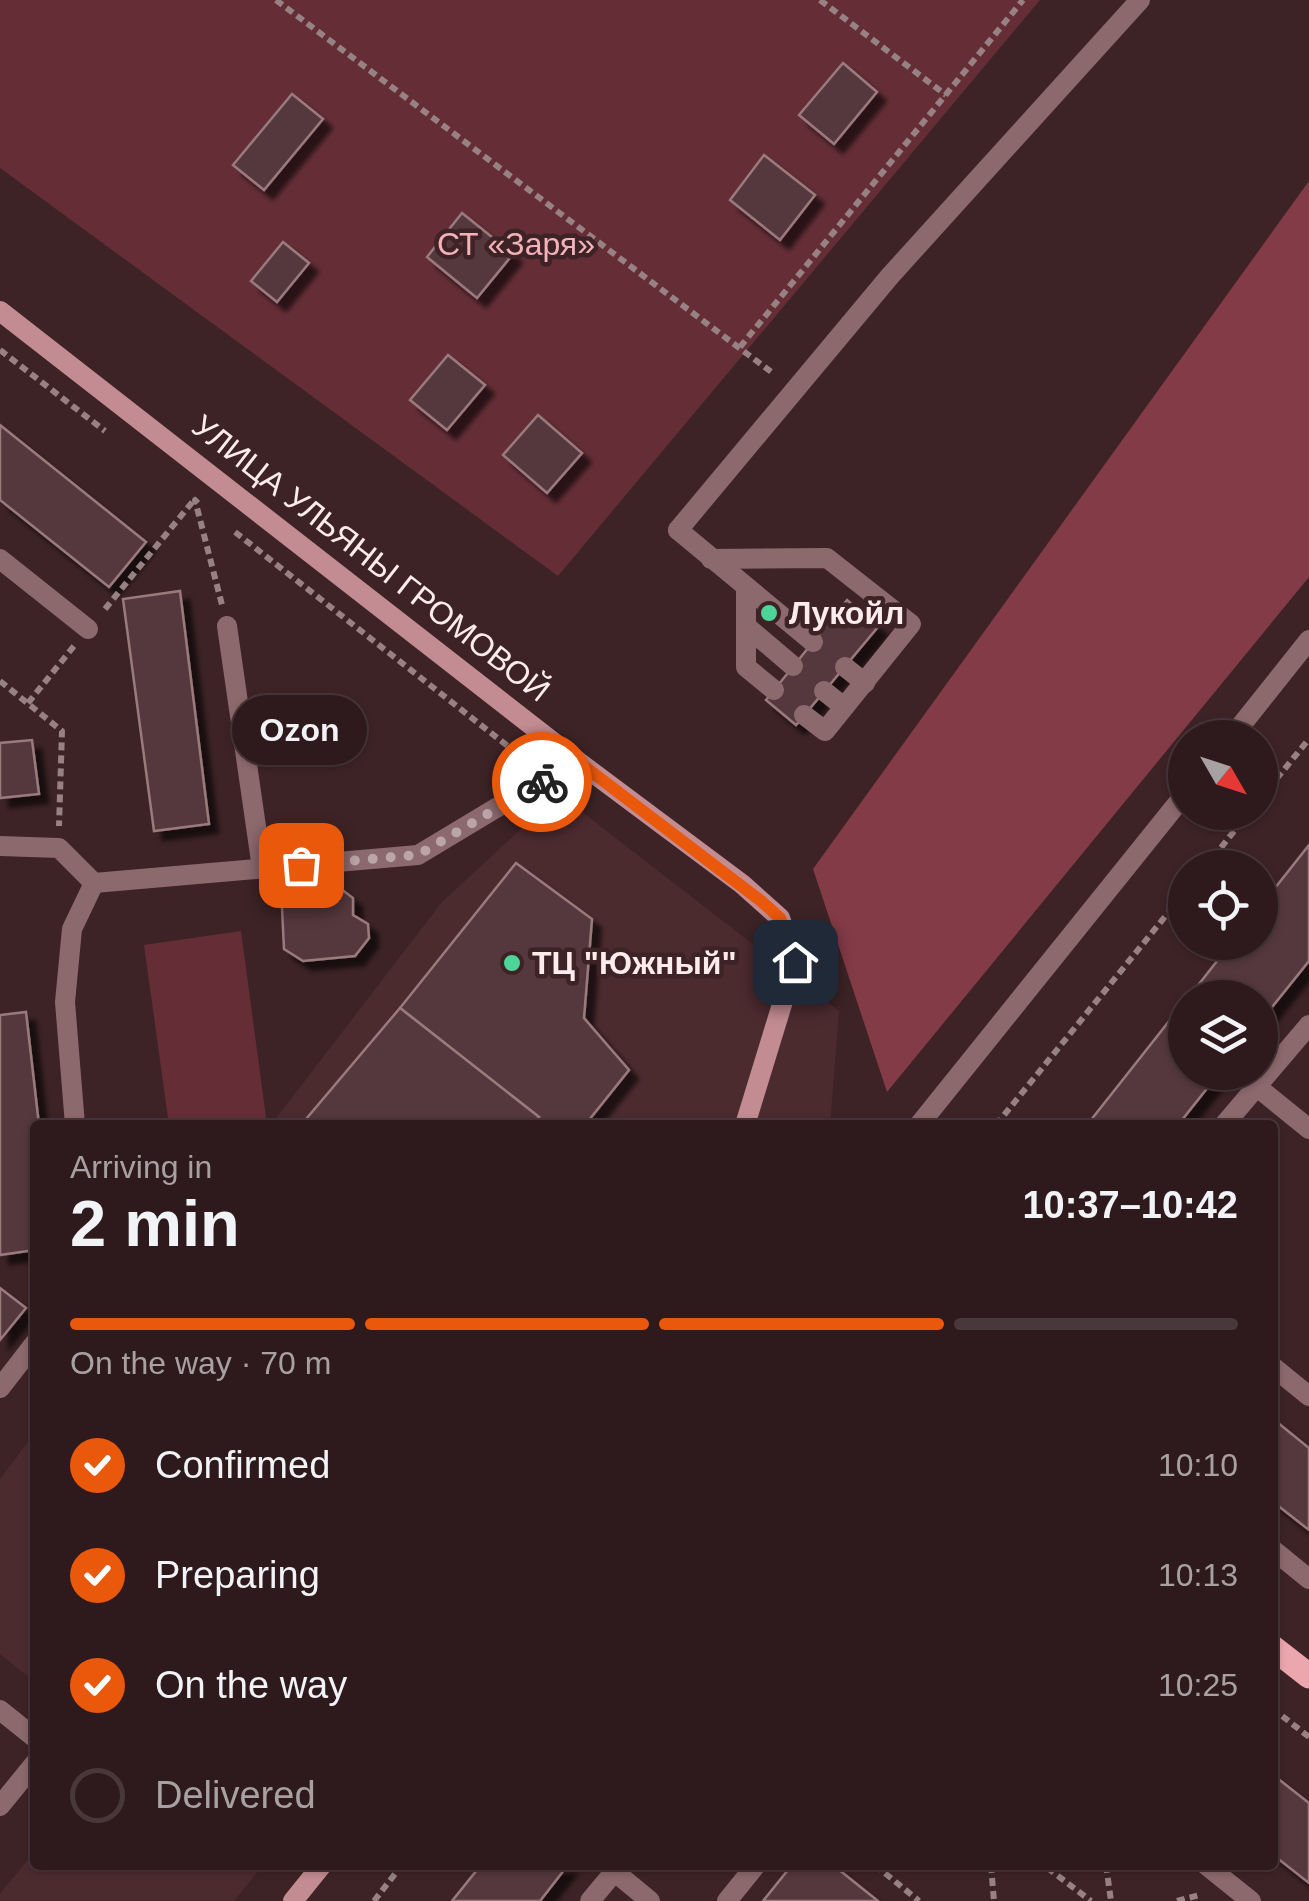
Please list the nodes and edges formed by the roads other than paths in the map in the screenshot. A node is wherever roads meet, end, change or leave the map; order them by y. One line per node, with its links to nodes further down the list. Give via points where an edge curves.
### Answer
1 (1140, 0): 4 (street, via 890,276 678,530)
2 (0, 312): 19 (main road, УЛИЦА УЛЬЯНЫ ГРОМОВОЙ)
3 (0, 558): 8 (street)
4 (711, 559): 5 (street); 13 (street, via 827,558 911,624)
5 (746, 587): 7 (street); 10 (street)
6 (228, 626): 22 (street)
7 (747, 627): 11 (street); 14 (street, via 746,667)
8 (88, 629)
9 (1309, 640): 18 (street)
10 (813, 642)
11 (793, 666)
12 (845, 667): 13 (street)
13 (865, 682): 16 (street)
14 (774, 690)
15 (824, 691): 16 (street)
16 (844, 707): 17 (street, via 825,731)
17 (804, 715)
18 (1245, 720)
19 (576, 760): 22 (street, via 418,855); 29 (main road, УЛИЦА УЛЬЯНЫ ГРОМОВОЙ, via 780,918 795,962)
20 (1168, 815): 30 (street)
21 (0, 846): 23 (street, via 58,848)
22 (262, 868): 23 (street)
23 (94, 883): 28 (street, via 72,929 64,1002)
24 (1309, 1025): 25 (street)
25 (1278, 1061)
26 (1253, 1090): 31 (street)
27 (1261, 1090): 32 (street)
28 (76, 1120)
29 (751, 1120)
30 (923, 1120)
31 (1228, 1120)
32 (1309, 1128)
33 (30, 1349): 35 (street)
34 (1278, 1371): 36 (street)
35 (0, 1388)
36 (1309, 1396)
37 (1278, 1555): 38 (street)
38 (1309, 1579)
39 (1278, 1653): 40 (main road)
40 (1309, 1676)
41 (0, 1710): 42 (street)
42 (30, 1734)
43 (30, 1769): 44 (street)
44 (0, 1806)
45 (318, 1870): 50 (main road)
46 (615, 1870): 51 (street)
47 (619, 1870): 52 (street)
48 (752, 1870): 53 (street)
49 (1212, 1870): 54 (street)
50 (293, 1901)
51 (590, 1901)
52 (650, 1901)
53 (726, 1901)
54 (1251, 1901)

